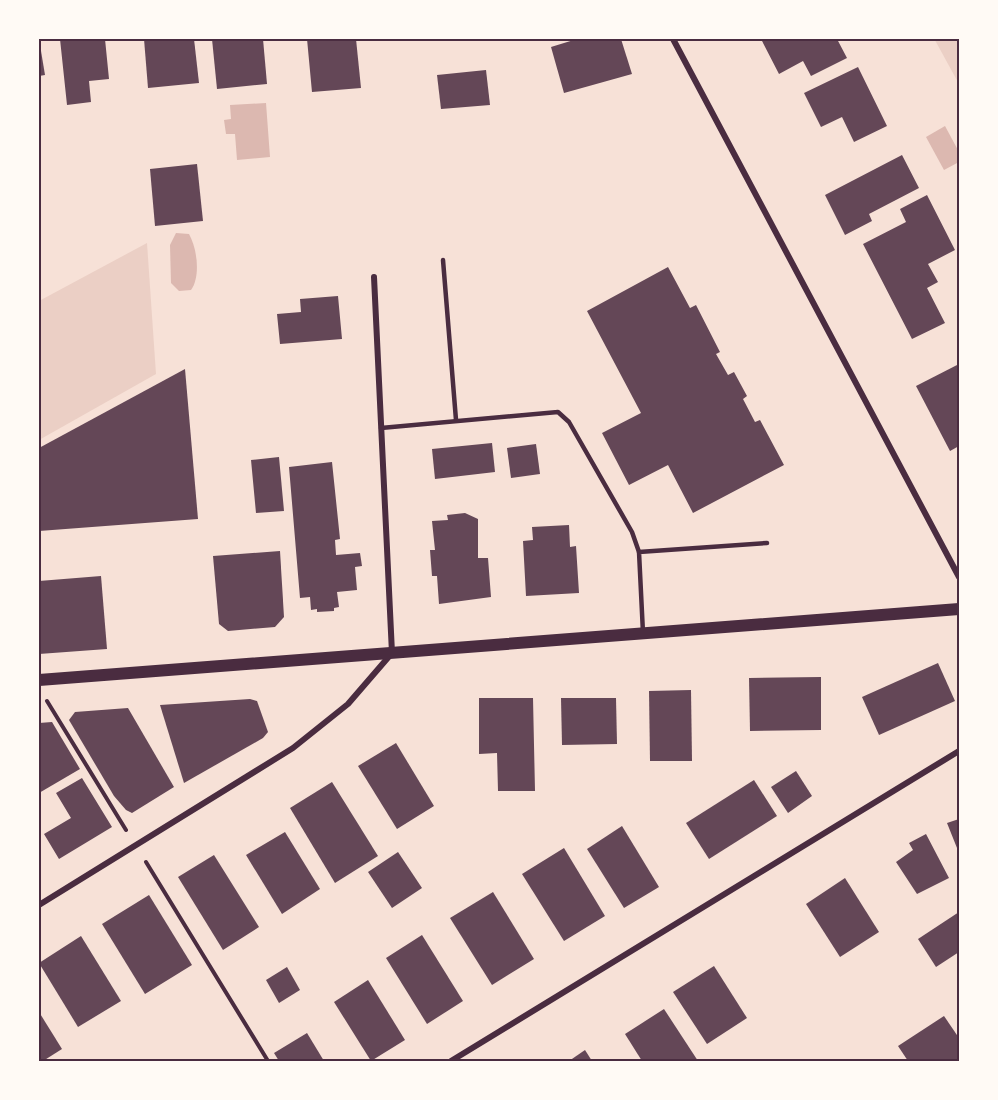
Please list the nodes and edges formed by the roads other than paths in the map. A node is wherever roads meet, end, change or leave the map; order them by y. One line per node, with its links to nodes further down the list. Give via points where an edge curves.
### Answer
1 (673, 39): 8 (street)
2 (443, 260): 4 (lane)
3 (374, 277): 5 (street)
4 (456, 420): 5 (lane); 7 (lane, via 546,411 562,415 632,532)
5 (381, 428): 11 (street)
6 (767, 543): 7 (lane)
7 (639, 552): 10 (lane)
8 (959, 577)
9 (959, 609): 10 (main road)
10 (643, 633): 11 (main road)
11 (392, 653): 12 (main road); 14 (street, via 348,704 293,748)
12 (39, 680)
13 (959, 751): 15 (street)
14 (39, 905)
15 (452, 1061)

